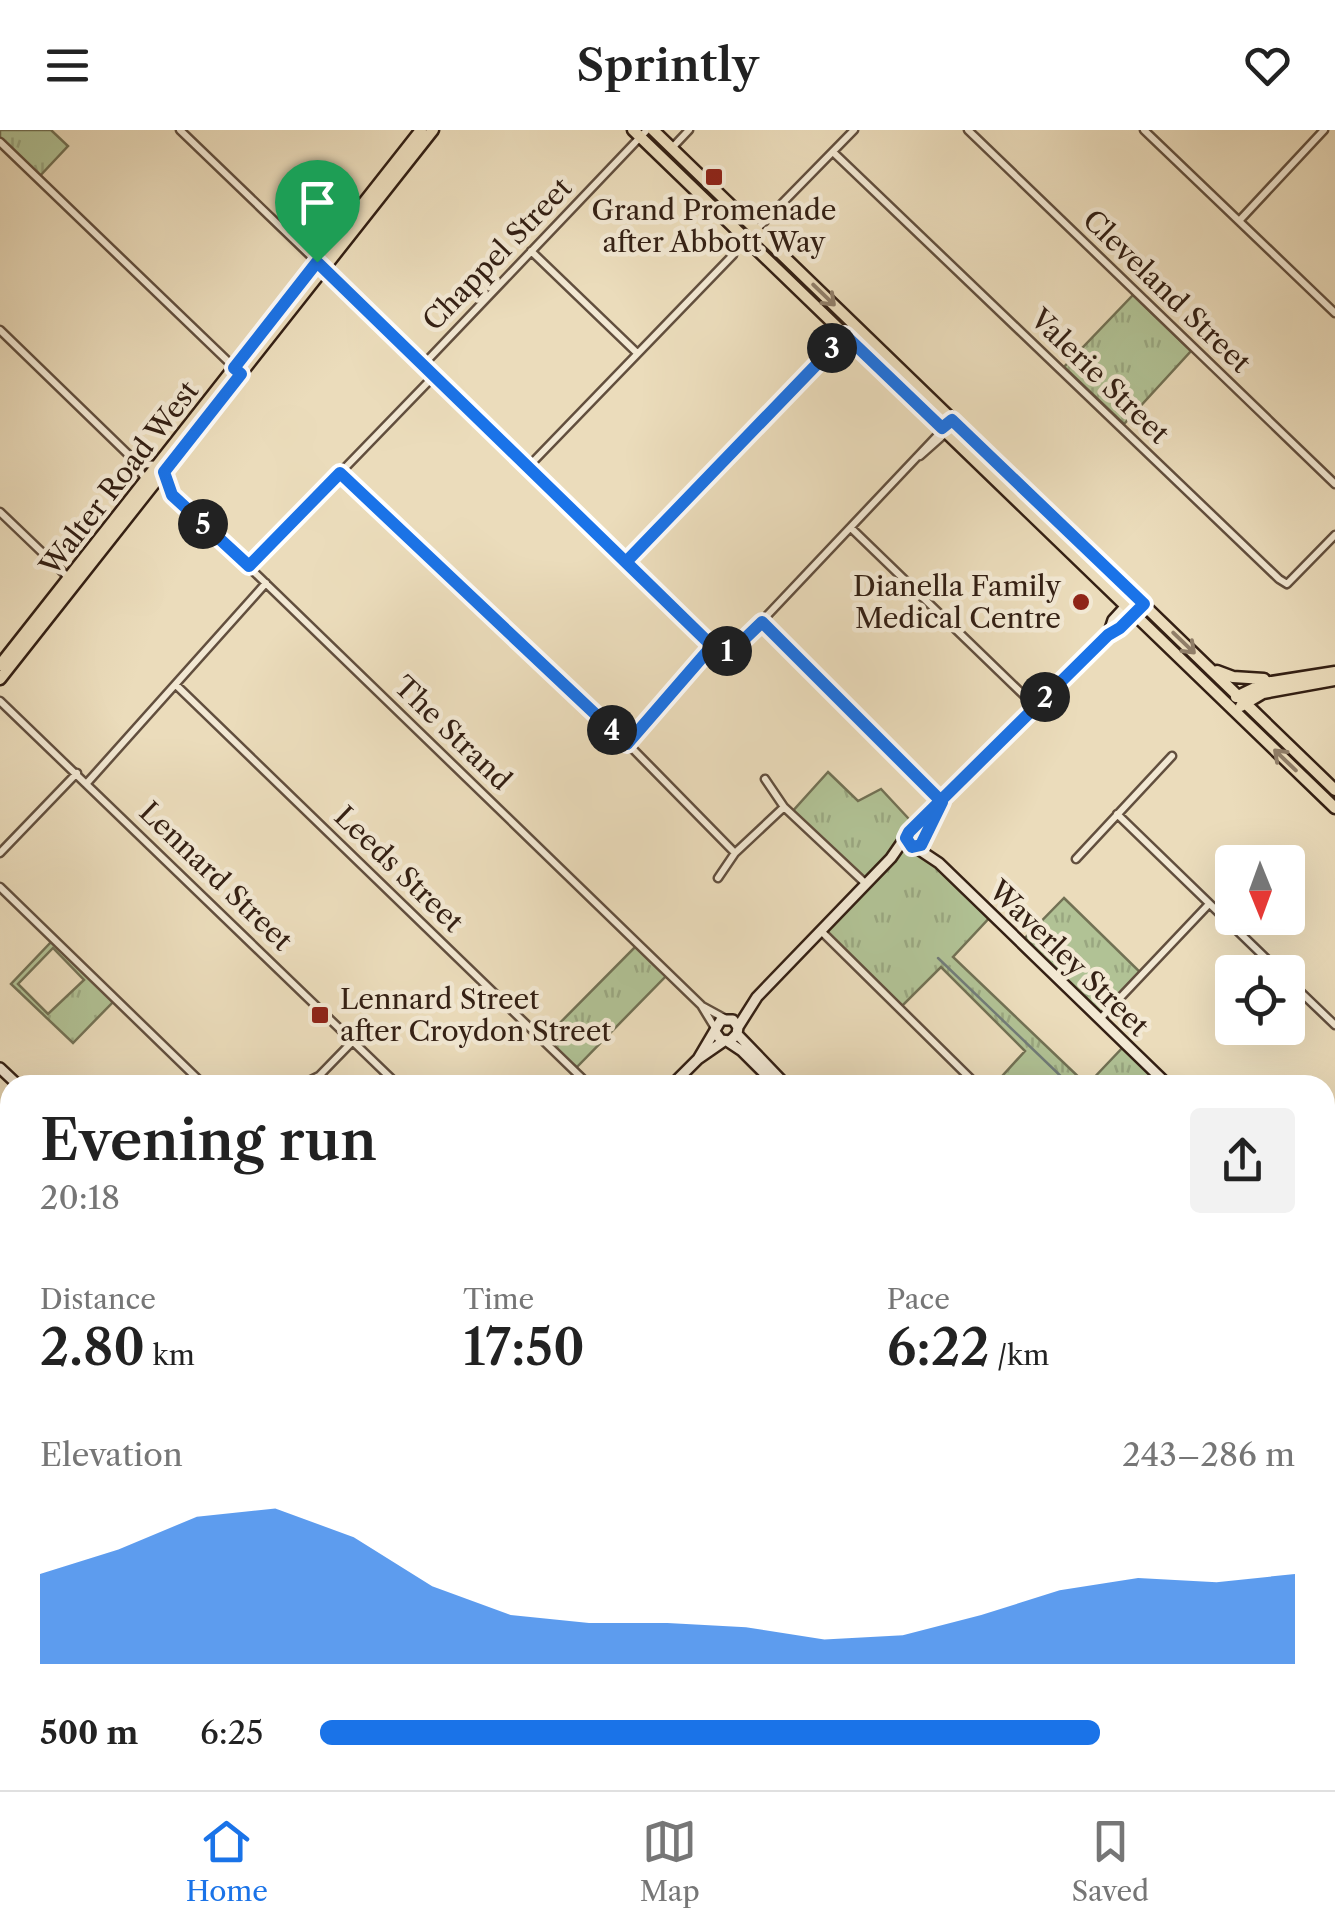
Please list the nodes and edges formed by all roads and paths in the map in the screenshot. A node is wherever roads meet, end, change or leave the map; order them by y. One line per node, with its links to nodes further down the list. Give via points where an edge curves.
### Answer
1 (180, 130): 18 (street)
2 (689, 130): 11 (street)
3 (854, 130): 12 (street)
4 (968, 130): 32 (street, Cleveland Street)
5 (1144, 130): 13 (street)
6 (1326, 130): 9 (street); 13 (street)
7 (423, 132): 18 (main road, Walter Road West)
8 (644, 132): 11 (main road); 15 (main road); 16 (street, Chappel Street)
9 (1335, 136)
10 (0, 142): 24 (street)
11 (672, 148): 14 (main road)
12 (832, 152): 14 (street); 37 (street, Valerie Street, via 1280,579 1288,584)
13 (1239, 221): 19 (street)
14 (757, 229): 15 (street); 26 (main road, one-way to 26)
15 (746, 239): 21 (main road)
16 (532, 250): 22 (street); 23 (street, Chappel Street)
17 (733, 255): 22 (street)
18 (320, 266): 23 (street); 24 (main road, Walter Road West)
19 (1335, 314)
20 (0, 330): 28 (street)
21 (845, 335): 27 (main road); 38 (street)
22 (636, 352): 29 (street)
23 (422, 366): 25 (street)
24 (238, 371): 30 (main road, Walter Road West)
25 (433, 377): 29 (street); 31 (street, Chappel Street)
26 (954, 422): 27 (street); 42 (main road)
27 (944, 431): 36 (street); 43 (main road)
28 (132, 458): 30 (street); 33 (street)
29 (528, 467): 38 (street)
30 (160, 469): 33 (main road, Walter Road West); 34 (street, The Strand)
31 (340, 473): 39 (street, Chappel Street); 58 (street)
32 (1335, 484)
33 (147, 486): 34 (street); 40 (main road, Walter Road West)
34 (172, 495): 39 (street, The Strand)
35 (0, 512): 40 (street)
36 (851, 528): 44 (street); 55 (street)
37 (1335, 535)
38 (626, 562): 45 (street)
39 (249, 566): 41 (street, The Strand)
40 (73, 582): 46 (main road, Walter Road West); 49 (main road, Walter Road West)
41 (266, 583): 52 (street); 82 (street, The Strand)
42 (1140, 600): 43 (street); 47 (main road, one-way to 47)
43 (1131, 610): 55 (street); 56 (main road)
44 (762, 622): 45 (street, via 732,651); 64 (street)
45 (712, 646): 58 (street)
46 (0, 665)
47 (1208, 666): 51 (main road, via 1233,678); 53 (main road)
48 (1335, 672): 51 (main road)
49 (0, 680)
50 (1335, 680): 51 (main road)
51 (1288, 684): 53 (main road, via 1265,683); 57 (main road, via 1265,700)
52 (176, 685): 62 (street); 94 (street, Leeds Street)
53 (1241, 699): 56 (main road); 57 (main road)
54 (0, 701): 60 (street, Lennard Street)
55 (1036, 707): 64 (street)
56 (1231, 708): 66 (main road, one-way to 56)
57 (1263, 720): 63 (main road)
58 (627, 744): 70 (street)
59 (1172, 756): 67 (street)
60 (76, 773): 62 (street, Lennard Street); 71 (street)
61 (765, 778): 65 (street)
62 (87, 782): 88 (street, Lennard Street)
63 (1335, 790)
64 (942, 802): 68 (street); 69 (street)
65 (784, 807): 70 (street); 75 (street)
66 (1335, 808)
67 (1117, 814): 72 (street); 77 (street)
68 (924, 837): 69 (street); 73 (street, Waverley Street)
69 (911, 841): 73 (street, Waverley Street); 75 (street)
70 (735, 853): 74 (street)
71 (0, 854)
72 (1076, 859)
73 (939, 863): 84 (street, Waverley Street)
74 (718, 878)
75 (865, 884): 78 (street)
76 (0, 887): 91 (street)
77 (1209, 904): 79 (street); 84 (street)
78 (821, 932): 81 (street); 98 (street)
79 (1262, 955)
80 (1305, 996): 85 (street)
81 (757, 998): 83 (street); 87 (street)
82 (701, 1006): 83 (street, The Strand); 86 (street, The Strand)
83 (727, 1018): 86 (street); 87 (street)
84 (1100, 1019): 99 (street, Waverley Street)
85 (1335, 1025)
86 (715, 1030): 89 (street); 90 (street)
87 (738, 1031): 89 (street); 97 (street)
88 (353, 1041): 92 (street); 93 (street, Lennard Street)
89 (726, 1041): 90 (street); 96 (street)
90 (698, 1059): 95 (street)
91 (194, 1075)
92 (320, 1075)
93 (388, 1075)
94 (579, 1075)
95 (682, 1075)
96 (766, 1075)
97 (777, 1075)
98 (968, 1075)
99 (1153, 1075)

